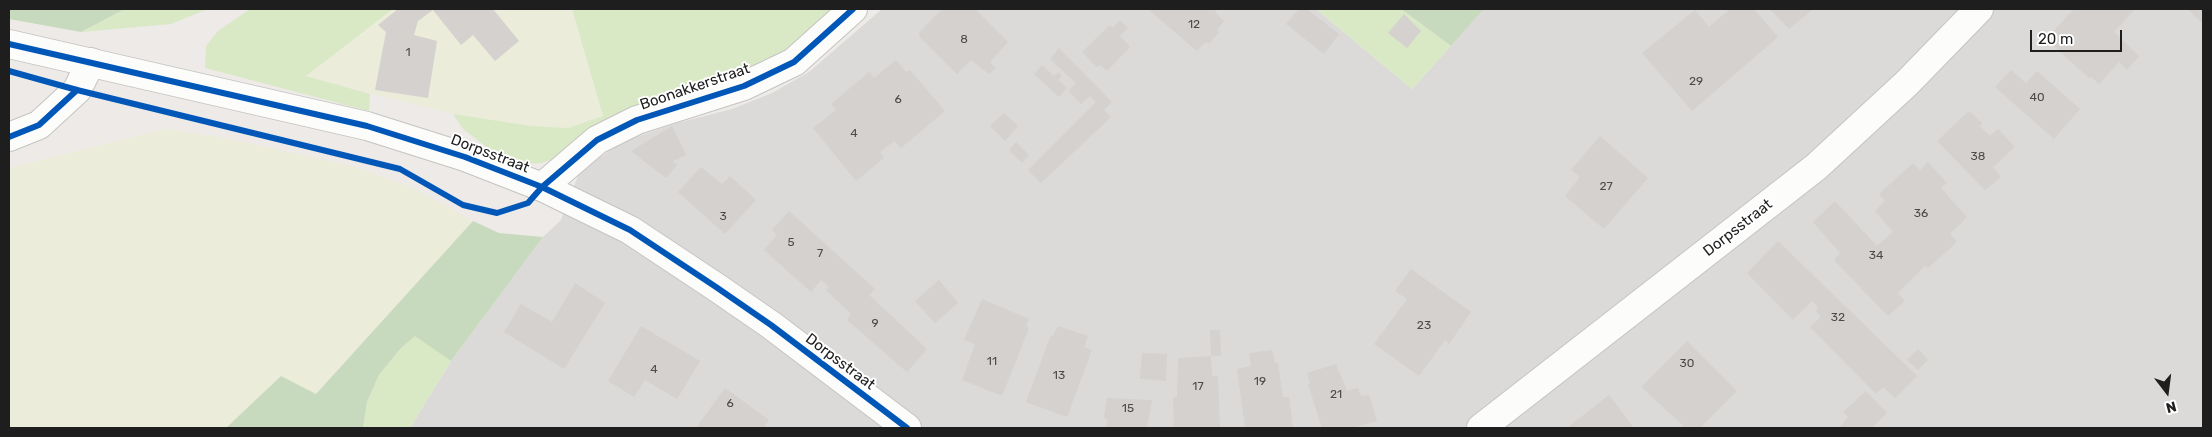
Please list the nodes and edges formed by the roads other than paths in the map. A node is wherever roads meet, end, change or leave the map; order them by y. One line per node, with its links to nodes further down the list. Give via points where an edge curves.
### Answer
1 (853, 9): 6 (street, Boonakkerstraat, via 794,62 744,86 637,120 597,140)
2 (1980, 9): 8 (street, Dorpsstraat, via 1907,83 1816,167)
3 (9, 44): 4 (street, Dorpsstraat)
4 (91, 62): 5 (street, via 77,90 39,125); 6 (street, Dorpsstraat, via 368,126 465,157)
5 (9, 137)
6 (542, 188): 7 (street, Dorpsstraat, via 630,230 771,325)
7 (907, 428)
8 (1481, 428)

